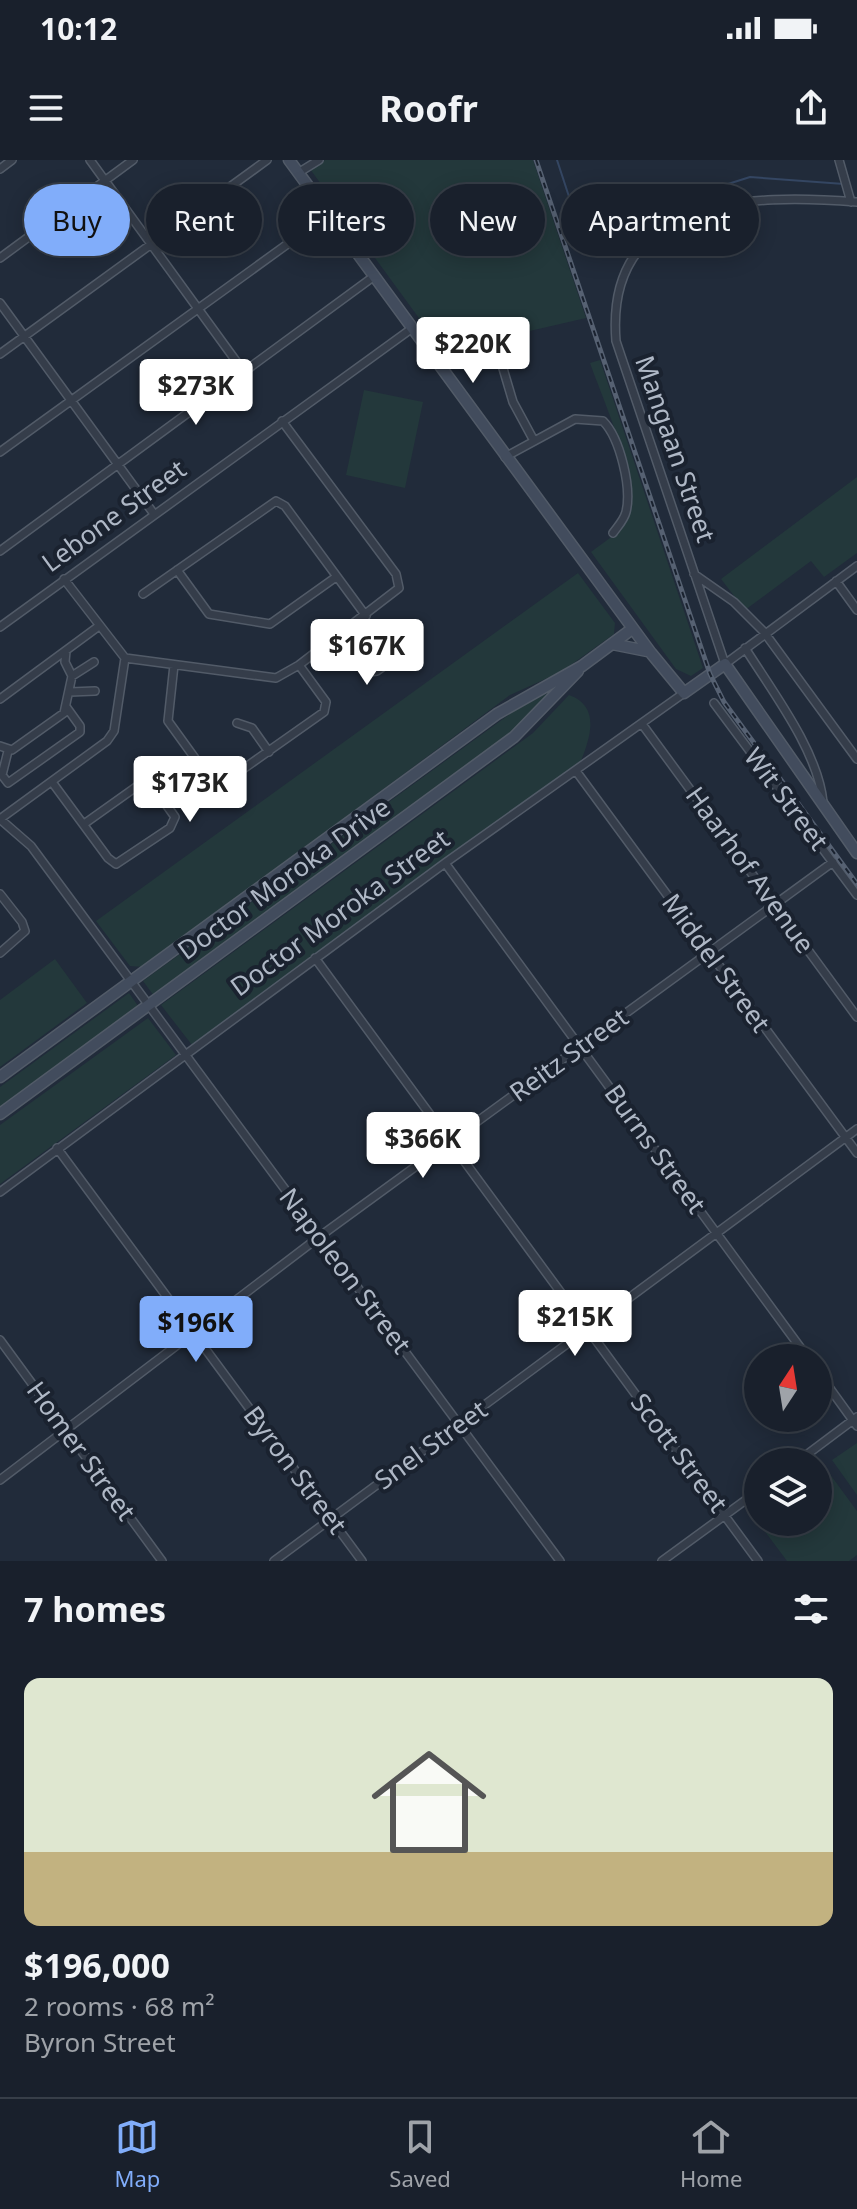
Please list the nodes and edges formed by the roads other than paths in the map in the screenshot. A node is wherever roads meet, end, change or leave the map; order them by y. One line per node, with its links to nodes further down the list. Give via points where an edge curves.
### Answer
1 (12, 160): 8 (street)
2 (90, 160): 10 (street)
3 (133, 160): 10 (street)
4 (267, 160): 11 (street)
5 (289, 160): 9 (street)
6 (319, 160): 9 (street)
7 (839, 160): 13 (street)
8 (0, 169)
9 (298, 173): 12 (street)
10 (105, 180): 14 (street); 19 (street)
11 (234, 184)
12 (306, 184)
13 (854, 202): 39 (street, Mangaan Street, via 769,200 697,209 647,241 625,273 615,306 616,341)
14 (146, 236)
15 (146, 248): 24 (street)
16 (278, 251): 22 (street)
17 (161, 256): 22 (street)
18 (358, 256): 20 (street)
19 (0, 258)
20 (373, 277): 23 (street); 27 (street)
21 (0, 303): 24 (street)
22 (199, 308): 27 (street); 28 (street)
23 (411, 329): 29 (street, Lebone Street); 32 (street)
24 (24, 336): 25 (street); 28 (street)
25 (0, 354)
26 (502, 365): 30 (street, via 513,402)
27 (244, 372): 33 (street)
28 (70, 401): 31 (street); 33 (street)
29 (282, 421): 34 (street, Lebone Street); 45 (street, via 399,580 396,592)
30 (533, 439): 32 (street); 35 (street, via 580,418 607,425 627,499 625,517)
31 (0, 452)
32 (505, 457): 48 (street)
33 (117, 466): 34 (street); 36 (street)
34 (154, 514): 41 (street, Lebone Street)
35 (613, 533)
36 (0, 551)
37 (857, 566): 42 (street)
38 (177, 570): 40 (street, via 209,614 260,624 274,621); 40 (street, via 276,501); 43 (street)
39 (694, 574): 49 (street); 58 (street, Mangaan Street)
40 (336, 577): 45 (street)
41 (64, 579): 46 (street); 47 (street, Lebone Street)
42 (836, 581): 44 (street); 49 (street)
43 (143, 594)
44 (857, 610)
45 (366, 616): 50 (street)
46 (99, 626): 54 (street); 56 (street)
47 (0, 627)
48 (632, 629): 51 (street, Doctor Moroka Drive); 55 (street)
49 (764, 632): 53 (street); 73 (street)
50 (339, 635): 52 (street, via 369,672); 60 (street)
51 (610, 644): 55 (street); 61 (street, Doctor Moroka Drive)
52 (409, 648)
53 (745, 648): 58 (street); 76 (street, via 788,716 818,777)
54 (66, 651): 62 (street); 66 (street)
55 (651, 653): 65 (street)
56 (125, 658): 59 (street); 75 (street, via 111,737)
57 (94, 662): 62 (street)
58 (725, 664): 65 (street, Doctor Moroka Street); 76 (street, Mangaan Street)
59 (174, 665): 60 (street, via 276,678); 72 (street, via 168,721 212,782 224,786)
60 (299, 665): 72 (street, via 326,708)
61 (582, 666): 88 (street, Doctor Moroka Drive, via 497,714); 89 (street, Doctor Moroka Drive, via 514,737)
62 (72, 676): 64 (street)
63 (95, 691): 64 (street)
64 (70, 692): 68 (street)
65 (684, 693): 70 (street, Doctor Moroka Street)
66 (0, 699)
67 (714, 703): 80 (street, Wit Street)
68 (67, 708): 71 (street); 71 (street, via 80,732 7,783 2,773)
69 (237, 723): 72 (street, via 252,728)
70 (642, 724): 74 (street, Doctor Moroka Street); 84 (street, Haarhof Avenue)
71 (4, 749)
72 (269, 752)
73 (857, 759)
74 (576, 771): 81 (street, Doctor Moroka Street); 86 (street, Middel Street)
75 (52, 782): 77 (street); 78 (street)
76 (823, 805): 79 (street, Mangaan Street)
77 (0, 819): 88 (street, Napoleon Street, via 31,846)
78 (84, 824): 78 (street, via 111,862 121,864 170,828 175,817 147,782)
79 (855, 848)
80 (833, 862): 83 (street, Wit Street); 84 (street, Reitz Street)
81 (445, 863): 87 (street, Doctor Moroka Street); 91 (street, Burns Street)
82 (0, 894): 85 (street, via 25,931)
83 (857, 895)
84 (775, 905): 86 (street, Reitz Street); 90 (street, Haarhof Avenue)
85 (0, 953)
86 (709, 953): 91 (street, Reitz Street); 96 (street, Middel Street)
87 (315, 958): 92 (street, Doctor Moroka Street); 97 (street, Scott Street)
88 (130, 980): 89 (street, Napoleon Street); 93 (street, Doctor Moroka Drive)
89 (149, 1005): 92 (street, Napoleon Street); 94 (street, Doctor Moroka Drive)
90 (857, 1017)
91 (580, 1047): 97 (street, Reitz Street); 101 (street, Burns Street)
92 (187, 1054): 98 (street, Doctor Moroka Street); 102 (street, Napoleon Street)
93 (0, 1077)
94 (0, 1114)
95 (857, 1129): 96 (street, Snel Street)
96 (845, 1138): 99 (street, Middel Street); 101 (street, Snel Street)
97 (450, 1141): 102 (street, Reitz Street); 103 (street, Scott Street)
98 (57, 1148): 100 (street, Doctor Moroka Street); 104 (street, Byron Street)
99 (857, 1153)
100 (0, 1192)
101 (716, 1232): 103 (street, Snel Street); 106 (street, Burns Street)
102 (319, 1237): 104 (street, Reitz Street); 109 (street, Napoleon Street)
103 (587, 1330): 109 (street, Snel Street); 114 (street, Scott Street)
104 (194, 1336): 110 (street, Reitz Street); 115 (street, Byron Street)
105 (0, 1340): 110 (street, Homer Street)
106 (798, 1344)
107 (832, 1390): 108 (street)
108 (856, 1421): 111 (street)
109 (459, 1425): 115 (street, Snel Street); 119 (street, Napoleon Street)
110 (66, 1430): 112 (street, Reitz Street); 116 (street, Homer Street)
111 (817, 1448)
112 (0, 1480)
113 (744, 1502): 114 (street)
114 (726, 1515): 120 (street); 121 (street, Scott Street)
115 (331, 1519): 117 (street, Snel Street); 118 (street, Byron Street)
116 (162, 1561)
117 (274, 1561)
118 (362, 1561)
119 (560, 1561)
120 (662, 1561)
121 (758, 1561)

